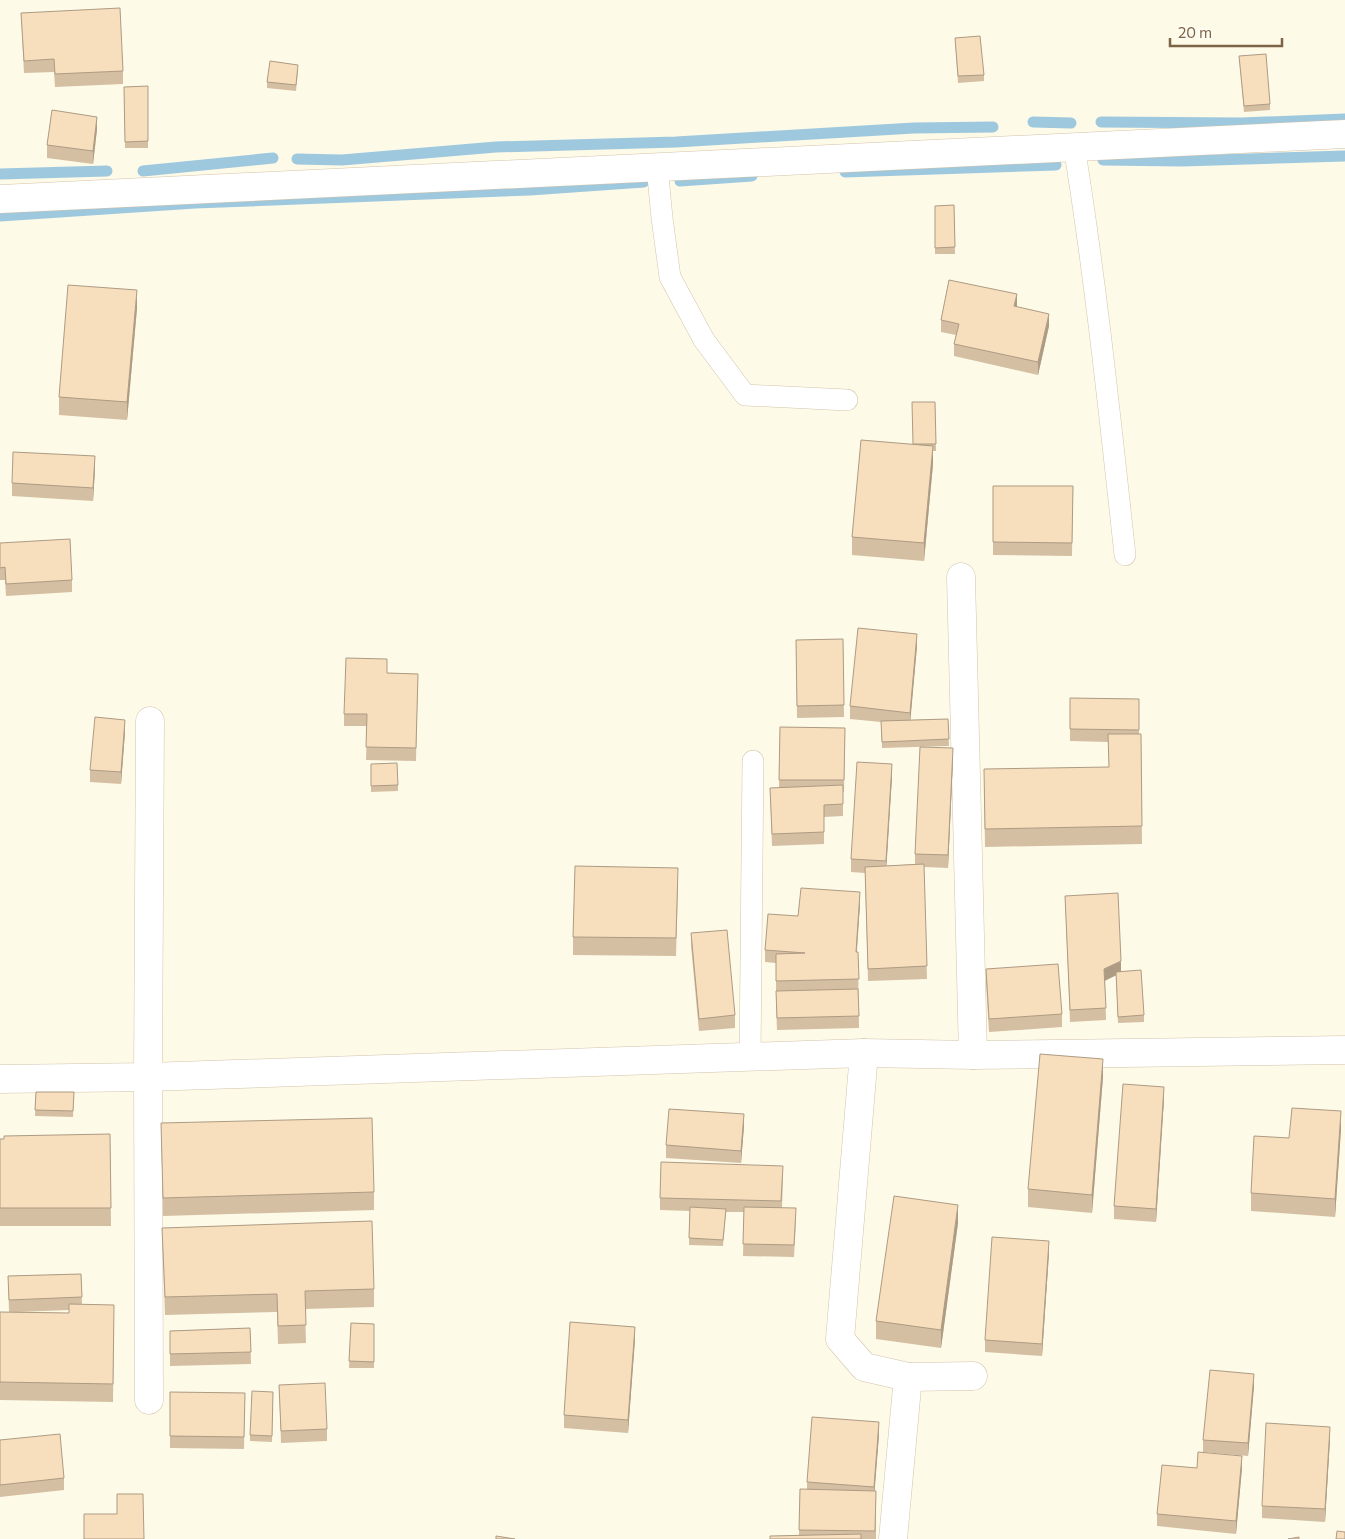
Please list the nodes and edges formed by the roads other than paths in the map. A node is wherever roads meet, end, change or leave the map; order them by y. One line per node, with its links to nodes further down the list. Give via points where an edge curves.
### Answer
1 (1345, 134): 2 (street)
2 (1074, 146): 3 (street); 6 (lane, via 1106,380)
3 (658, 166): 4 (street); 5 (lane, via 670,277 704,340 745,395)
4 (0, 199)
5 (847, 400)
6 (1124, 555)
7 (962, 577): 12 (street)
8 (150, 721): 14 (street)
9 (753, 761): 13 (lane)
10 (1345, 1050): 12 (street)
11 (864, 1053): 12 (street); 13 (street); 17 (street, via 840,1339 864,1368)
12 (973, 1055)
13 (750, 1056): 14 (street)
14 (148, 1077): 15 (street); 18 (street)
15 (0, 1079)
16 (973, 1376): 17 (street)
17 (908, 1377): 19 (street)
18 (149, 1400)
19 (893, 1539)

